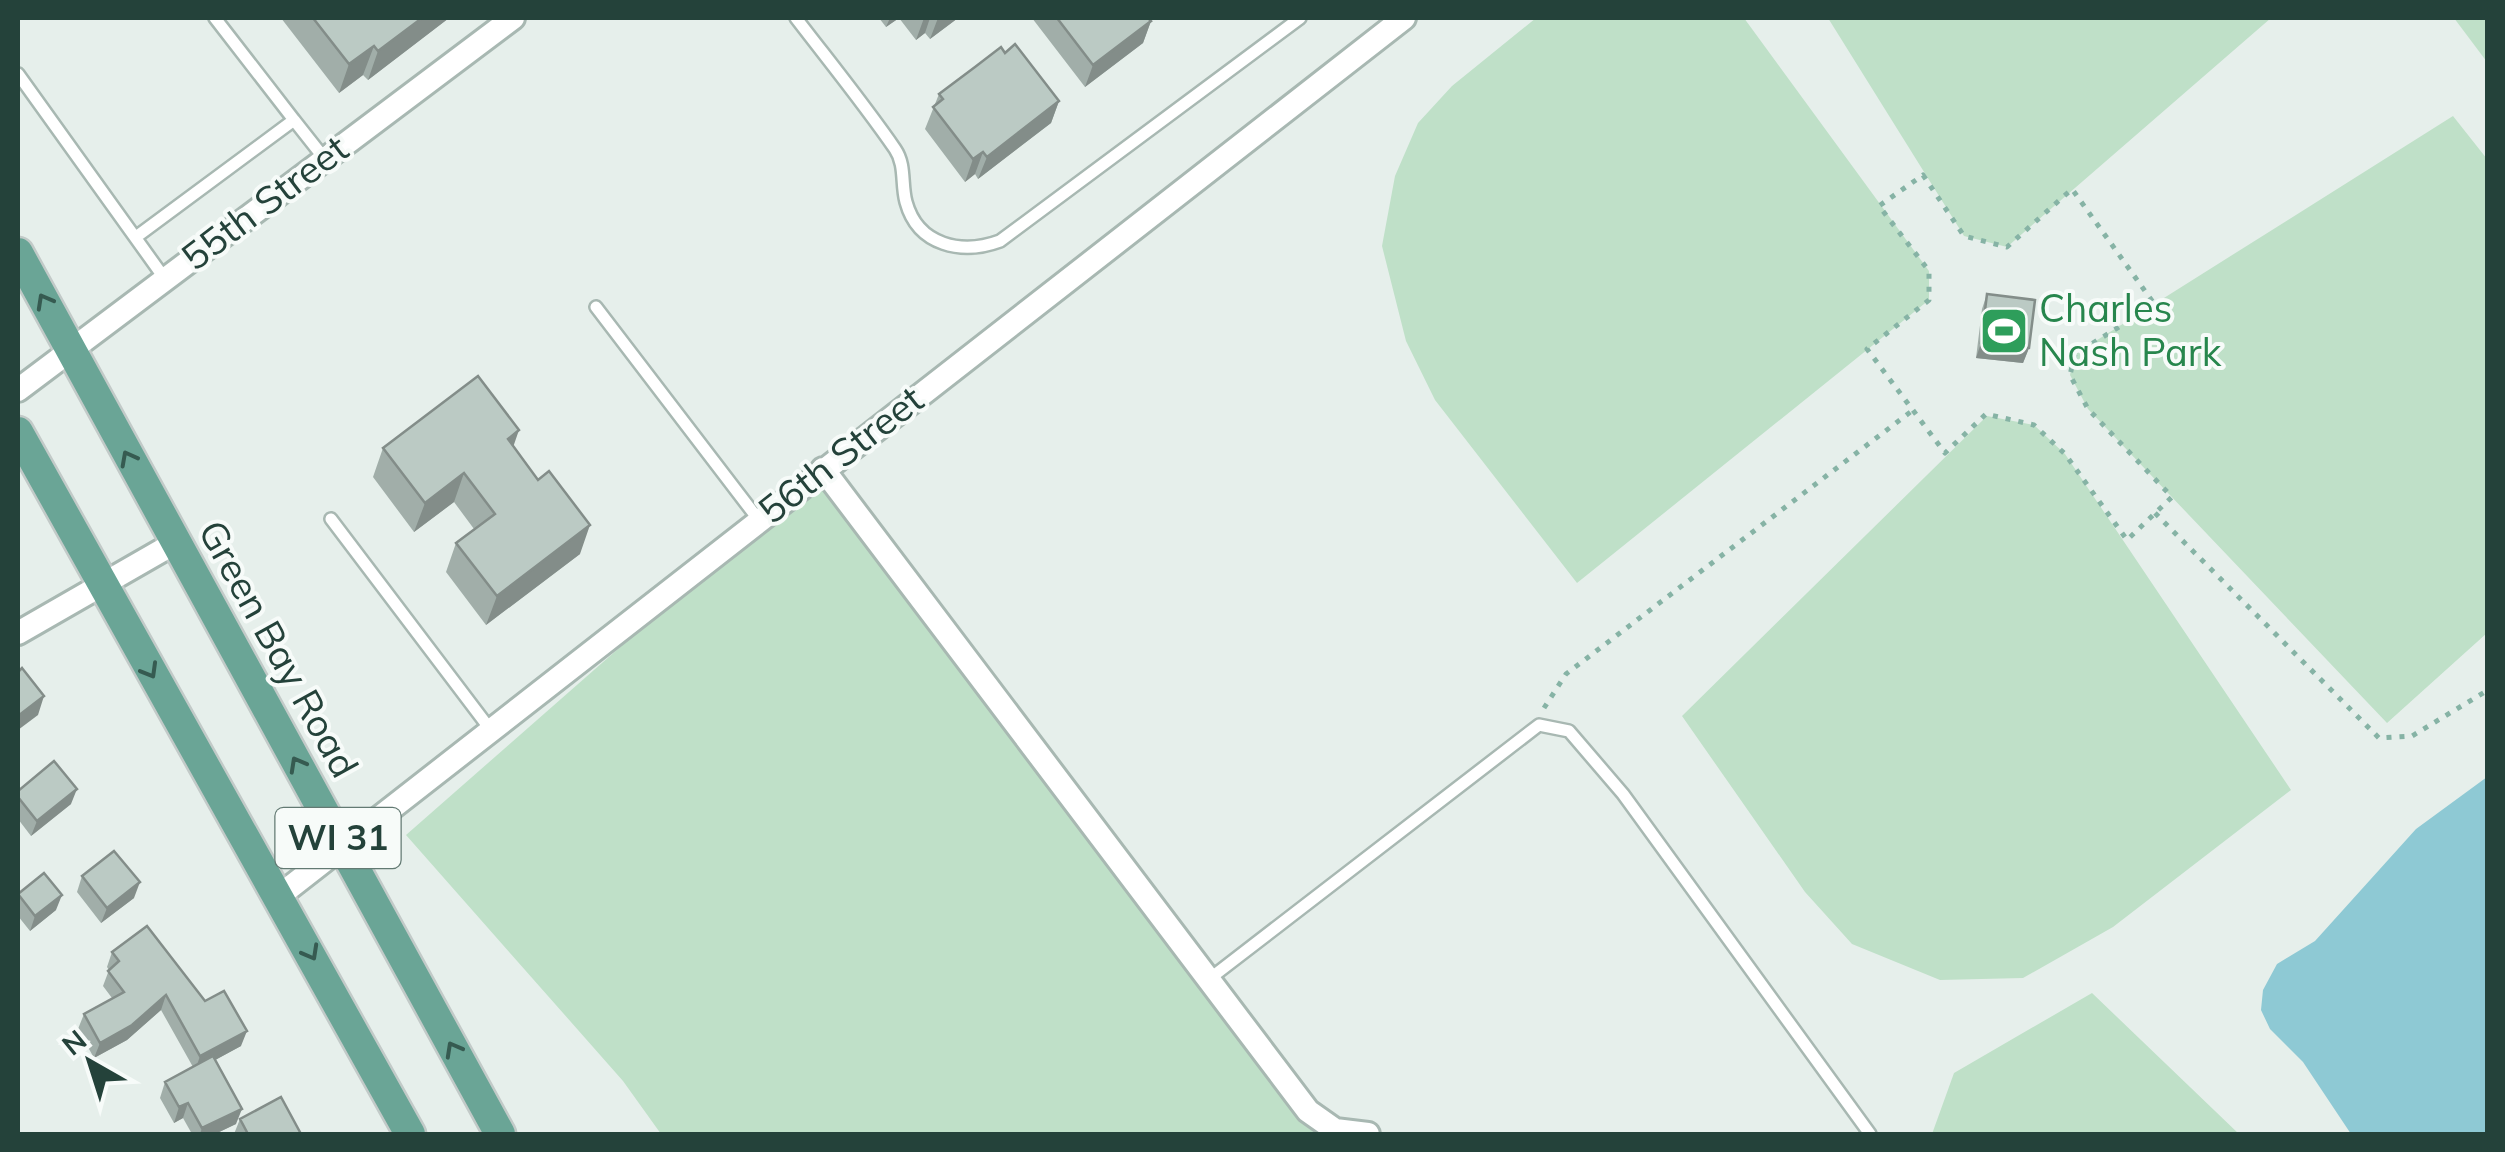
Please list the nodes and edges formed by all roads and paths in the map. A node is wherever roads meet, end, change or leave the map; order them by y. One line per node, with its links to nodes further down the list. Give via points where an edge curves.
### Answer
1 (215, 18): 7 (lane)
2 (513, 18): 8 (street, 55th Street)
3 (796, 18): 4 (lane, via 900,157 905,200 917,225 940,244 960,248 1000,241)
4 (1300, 18)
5 (1404, 18): 17 (street, 56th Street)
6 (18, 74): 9 (lane)
7 (294, 120): 8 (lane); 9 (lane)
8 (324, 158): 11 (street, 55th Street)
9 (136, 237): 11 (lane)
10 (18, 253): 13 (main road, Green Bay Road / WI 31, one-way to 10)
11 (165, 279): 13 (street, 55th Street)
12 (596, 308): 20 (lane)
13 (71, 349): 14 (street, 55th Street); 21 (main road, Green Bay Road / WI 31, one-way to 13)
14 (18, 390)
15 (1913, 410): 18 (path, via 1945,453 1986,414 2034,426 2066,454 2127,540); 18 (path, via 1867,349 1929,300 1930,271 1880,206 1922,175 1964,236 2008,247 2072,189 2155,304 2075,354 2070,375 2088,409 2172,497); 25 (path, via 1566,674 1547,700)
16 (18, 432): 22 (main road, WI 31)
17 (823, 469): 20 (street, 56th Street); 29 (street)
18 (2155, 513): 24 (path, via 2378,738 2412,736)
19 (331, 519): 26 (lane)
20 (758, 519): 26 (street, 56th Street)
21 (173, 544): 22 (street); 27 (main road, Green Bay Road / WI 31, one-way to 21)
22 (102, 586): 23 (street); 28 (main road, WI 31, one-way to 28)
23 (18, 633)
24 (2488, 690)
25 (1540, 725): 29 (lane); 33 (lane, via 1569,730 1623,794)
26 (490, 729): 27 (street, 56th Street)
27 (342, 846): 28 (street, 56th Street); 31 (main road, Green Bay Road / WI 31, one-way to 27)
28 (279, 896): 30 (main road, WI 31, one-way to 30)
29 (1208, 980): 32 (street, via 1308,1111 1335,1130)
30 (410, 1134)
31 (500, 1134)
32 (1368, 1134)
33 (1870, 1134)

